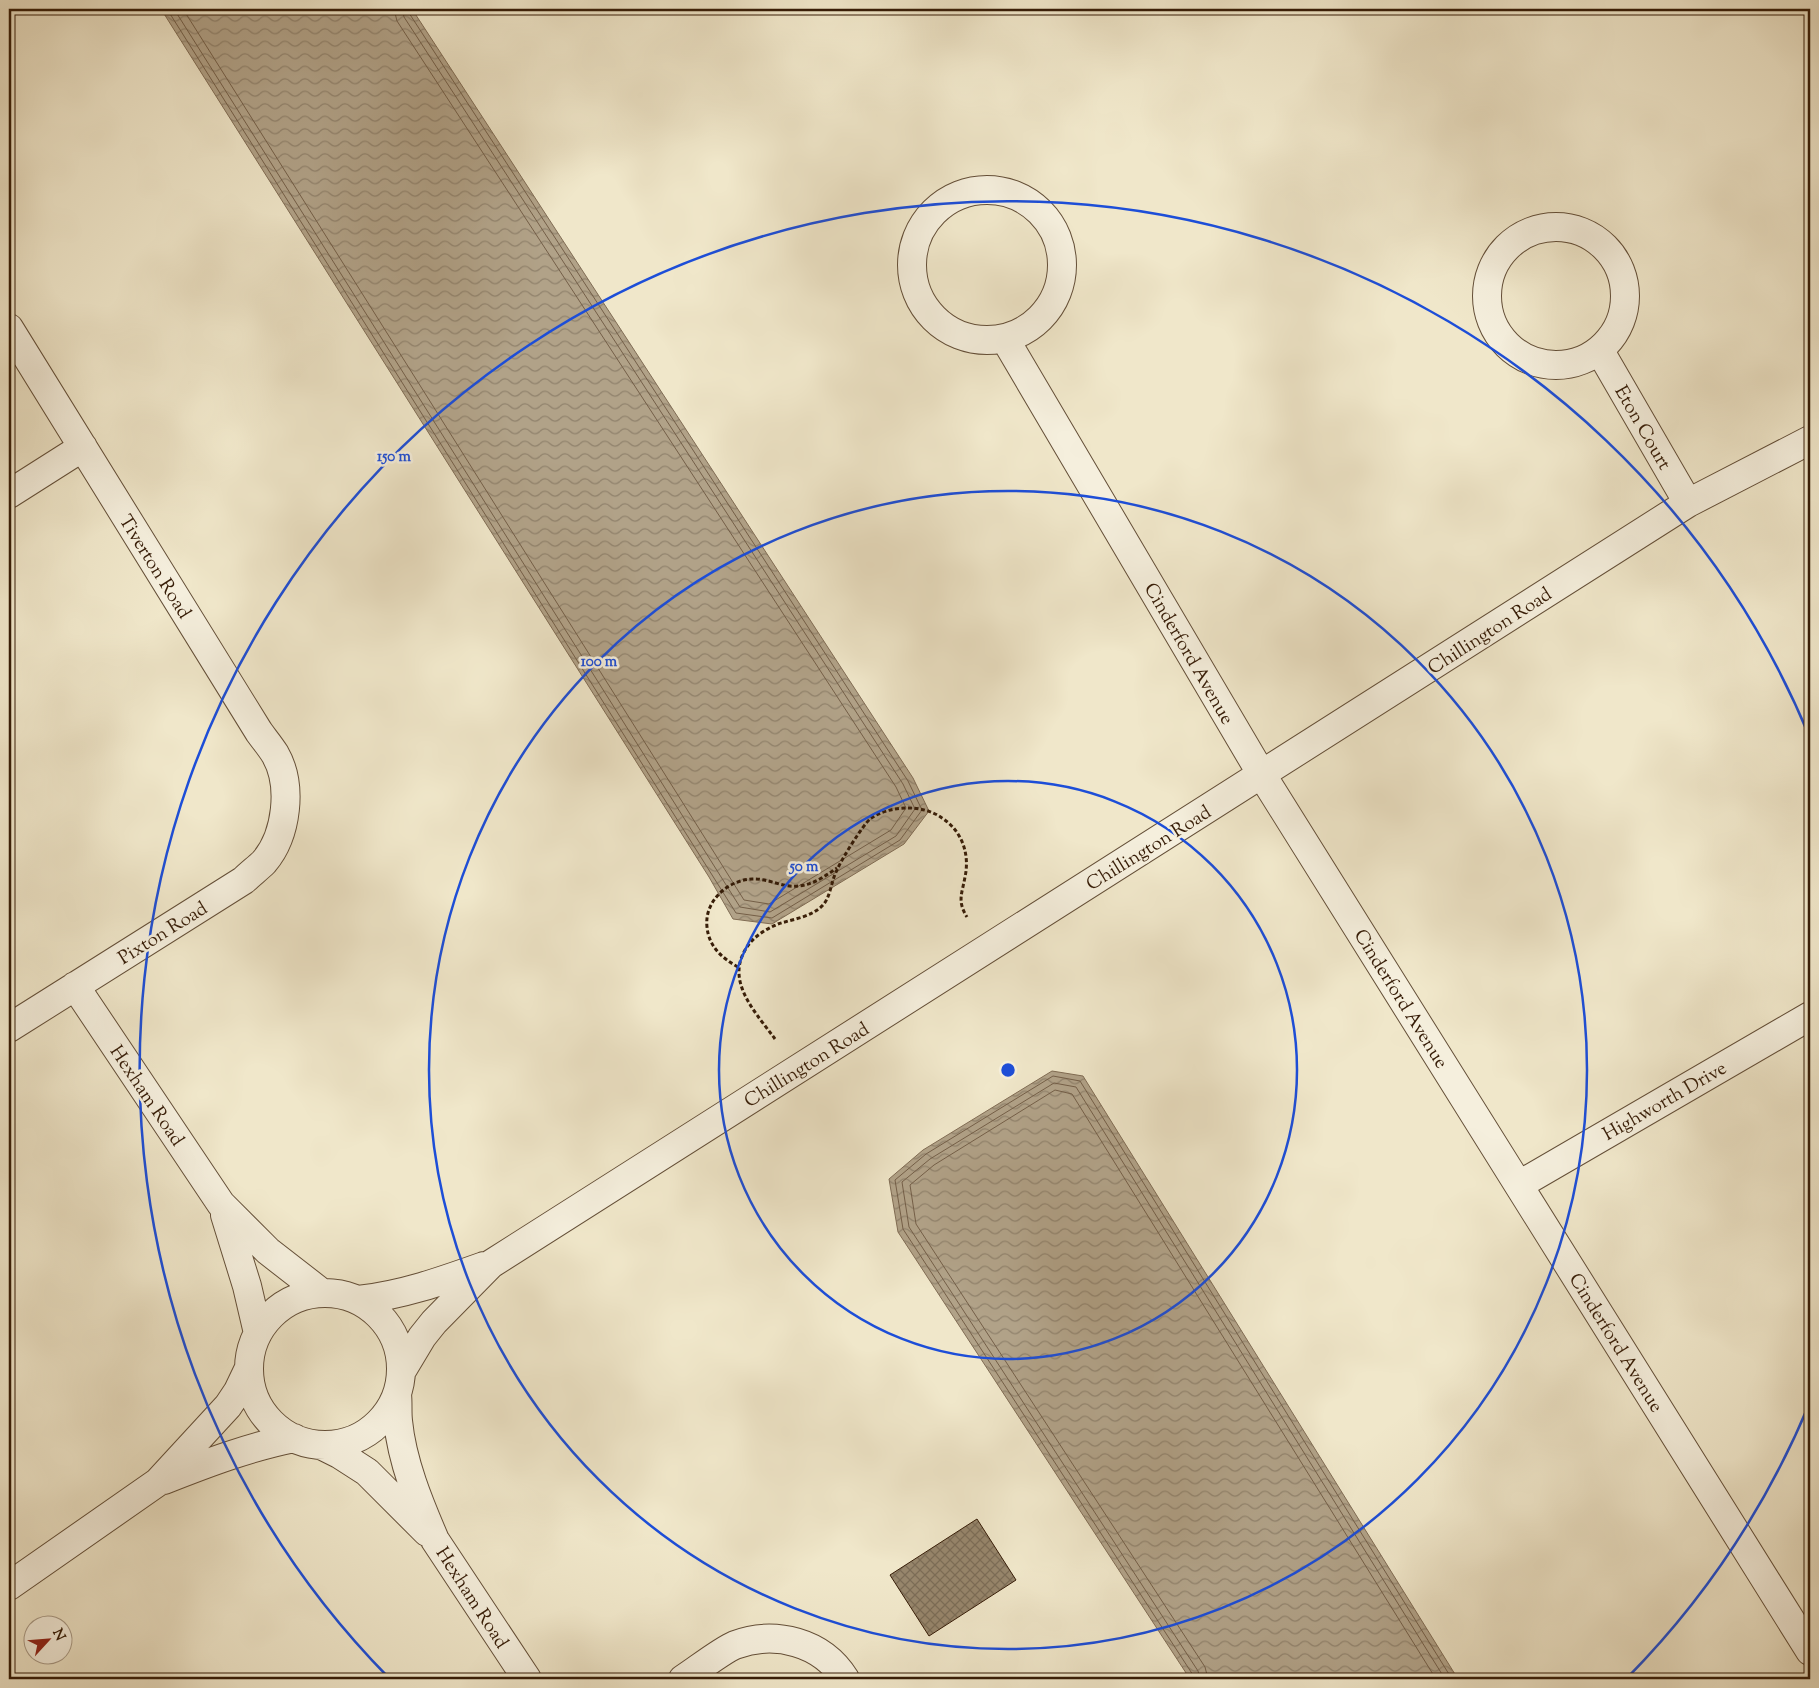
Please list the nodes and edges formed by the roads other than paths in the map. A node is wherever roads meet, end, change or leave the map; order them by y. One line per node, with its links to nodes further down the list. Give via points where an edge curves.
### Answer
1 (9, 328): 5 (street, Tiverton Road)
2 (1005, 339): 2 (street, via 1028,329 1047,312 1058,291 1063,266 1059,242 1047,219 1029,203 1006,192 982,190 958,195 937,208 921,228 913,251 912,277 920,300 935,320 949,330 981,341); 8 (street, Cinderford Avenue)
3 (1600, 351): 3 (street, via 1614,334 1624,307 1625,292 1620,271 1609,252 1593,237 1573,228 1550,227 1529,232 1510,243 1495,261 1487,284 1487,308 1496,331 1511,350 1531,362 1555,366 1579,362); 7 (street, Eton Court)
4 (1810, 440): 7 (street, Chillington Road)
5 (83, 447): 6 (street); 9 (street, Tiverton Road, via 276,755 284,782)
6 (9, 494)
7 (1688, 503): 8 (street, Chillington Road)
8 (1262, 775): 13 (street, Cinderford Avenue); 15 (street, Chillington Road)
9 (286, 810): 10 (street, Pixton Road, via 279,837 265,861 244,880)
10 (75, 986): 12 (street, Pixton Road); 14 (street, Hexham Road)
11 (1810, 1016): 13 (street, Highworth Drive)
12 (9, 1028)
13 (1519, 1185): 26 (street, Cinderford Avenue)
14 (221, 1204): 16 (street, Hexham Road, via 268,1251); 18 (street, Hexham Road, via 241,1264)
15 (490, 1264): 17 (street, Chillington Road, via 410,1291); 20 (street, Chillington Road, via 422,1337)
16 (322, 1293): 17 (street, via 346,1295); 18 (street, via 309,1294 284,1304)
17 (358, 1300): 20 (street, via 382,1318 397,1343)
18 (258, 1333): 19 (street)
19 (249, 1368): 21 (street, via 254,1396 262,1410 270,1421); 23 (street, via 228,1406)
20 (399, 1383): 22 (street, via 384,1418 373,1428 349,1441); 24 (street, Hexham Road, via 398,1422 406,1460)
21 (294, 1438): 22 (street); 23 (street, via 231,1454)
22 (321, 1445): 24 (street, Hexham Road, via 367,1472)
23 (158, 1482): 25 (street)
24 (435, 1540): 27 (street, Hexham Road)
25 (9, 1586)
26 (1810, 1651)
27 (527, 1679)
28 (683, 1679): 29 (street, via 734,1645 762,1638 791,1640 817,1651)
29 (845, 1679)

